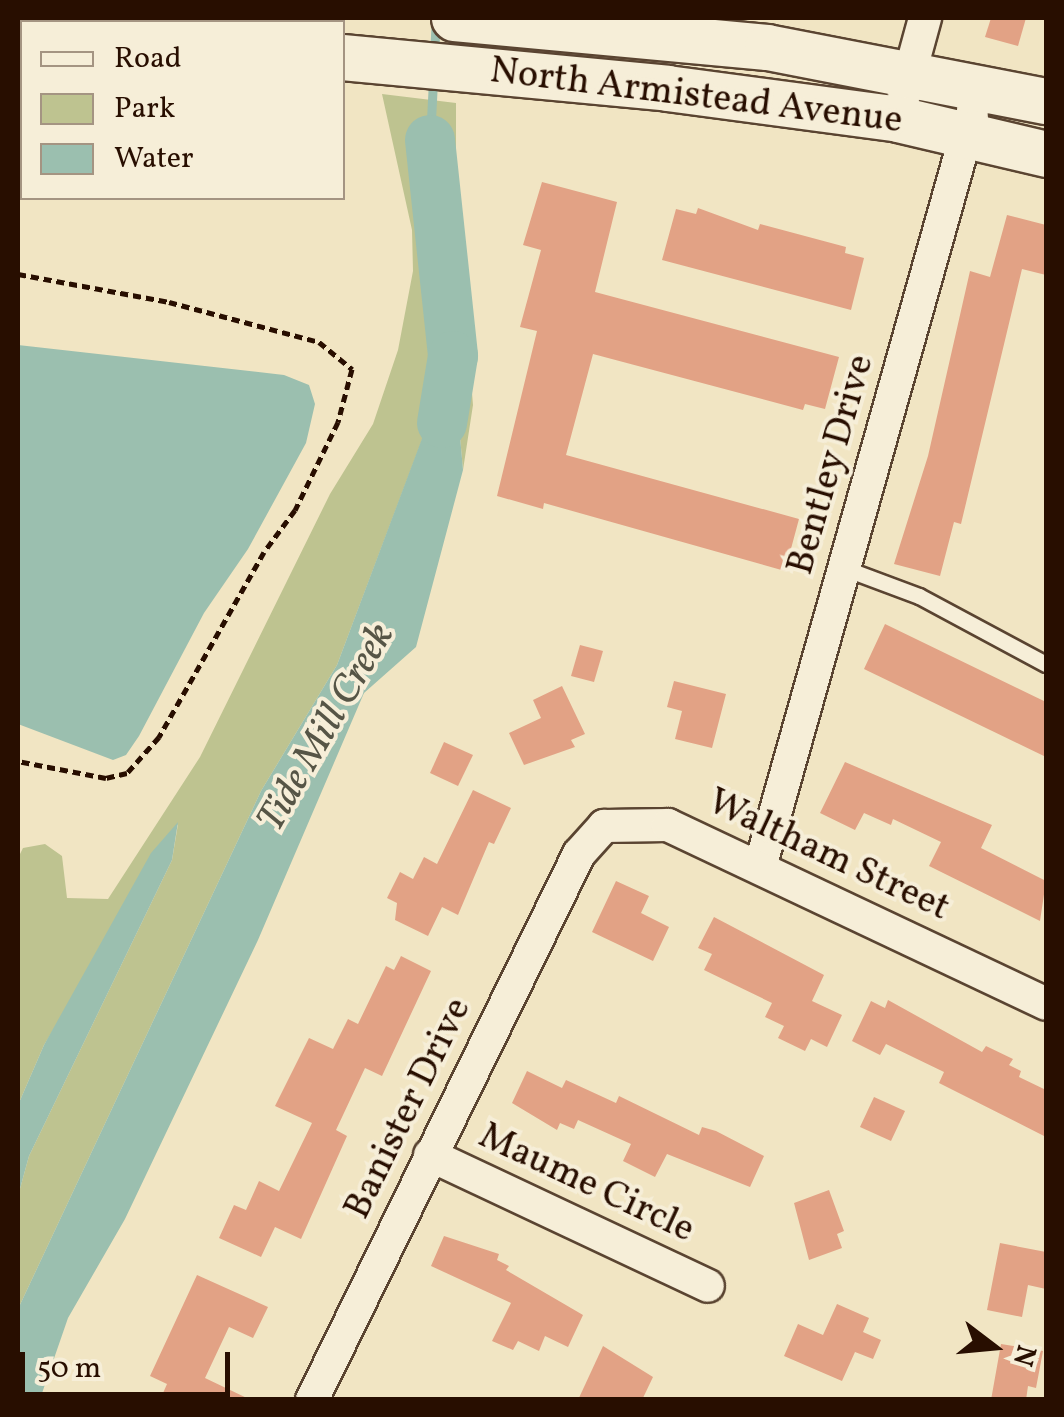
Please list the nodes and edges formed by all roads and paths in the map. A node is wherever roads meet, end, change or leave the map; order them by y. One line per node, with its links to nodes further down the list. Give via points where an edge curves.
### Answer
1 (456, 18): 4 (main road, North Armistead Avenue, via 766,47)
2 (925, 18): 4 (street)
3 (358, 58): 7 (main road, North Armistead Avenue)
4 (910, 71): 5 (main road, North Armistead Avenue); 7 (street)
5 (979, 85): 6 (main road, North Armistead Avenue); 8 (street, Bentley Drive)
6 (1046, 101)
7 (898, 119): 8 (main road, North Armistead Avenue)
8 (967, 134): 9 (main road, North Armistead Avenue); 11 (street, Bentley Drive)
9 (1046, 154)
10 (18, 274): 13 (path, via 170,302 302,338 352,369 338,422 295,510 158,736 127,774 106,778)
11 (844, 568): 12 (lane, via 920,596); 15 (street, Bentley Drive)
12 (1046, 664)
13 (18, 761)
14 (579, 854): 15 (street, Waltham Street, via 604,826 632,821 668,825); 17 (street, Banister Drive)
15 (760, 866): 16 (street, Waltham Street)
16 (1046, 1004)
17 (430, 1154): 18 (street, Maume Circle); 19 (street, Banister Drive)
18 (708, 1286)
19 (312, 1400)

